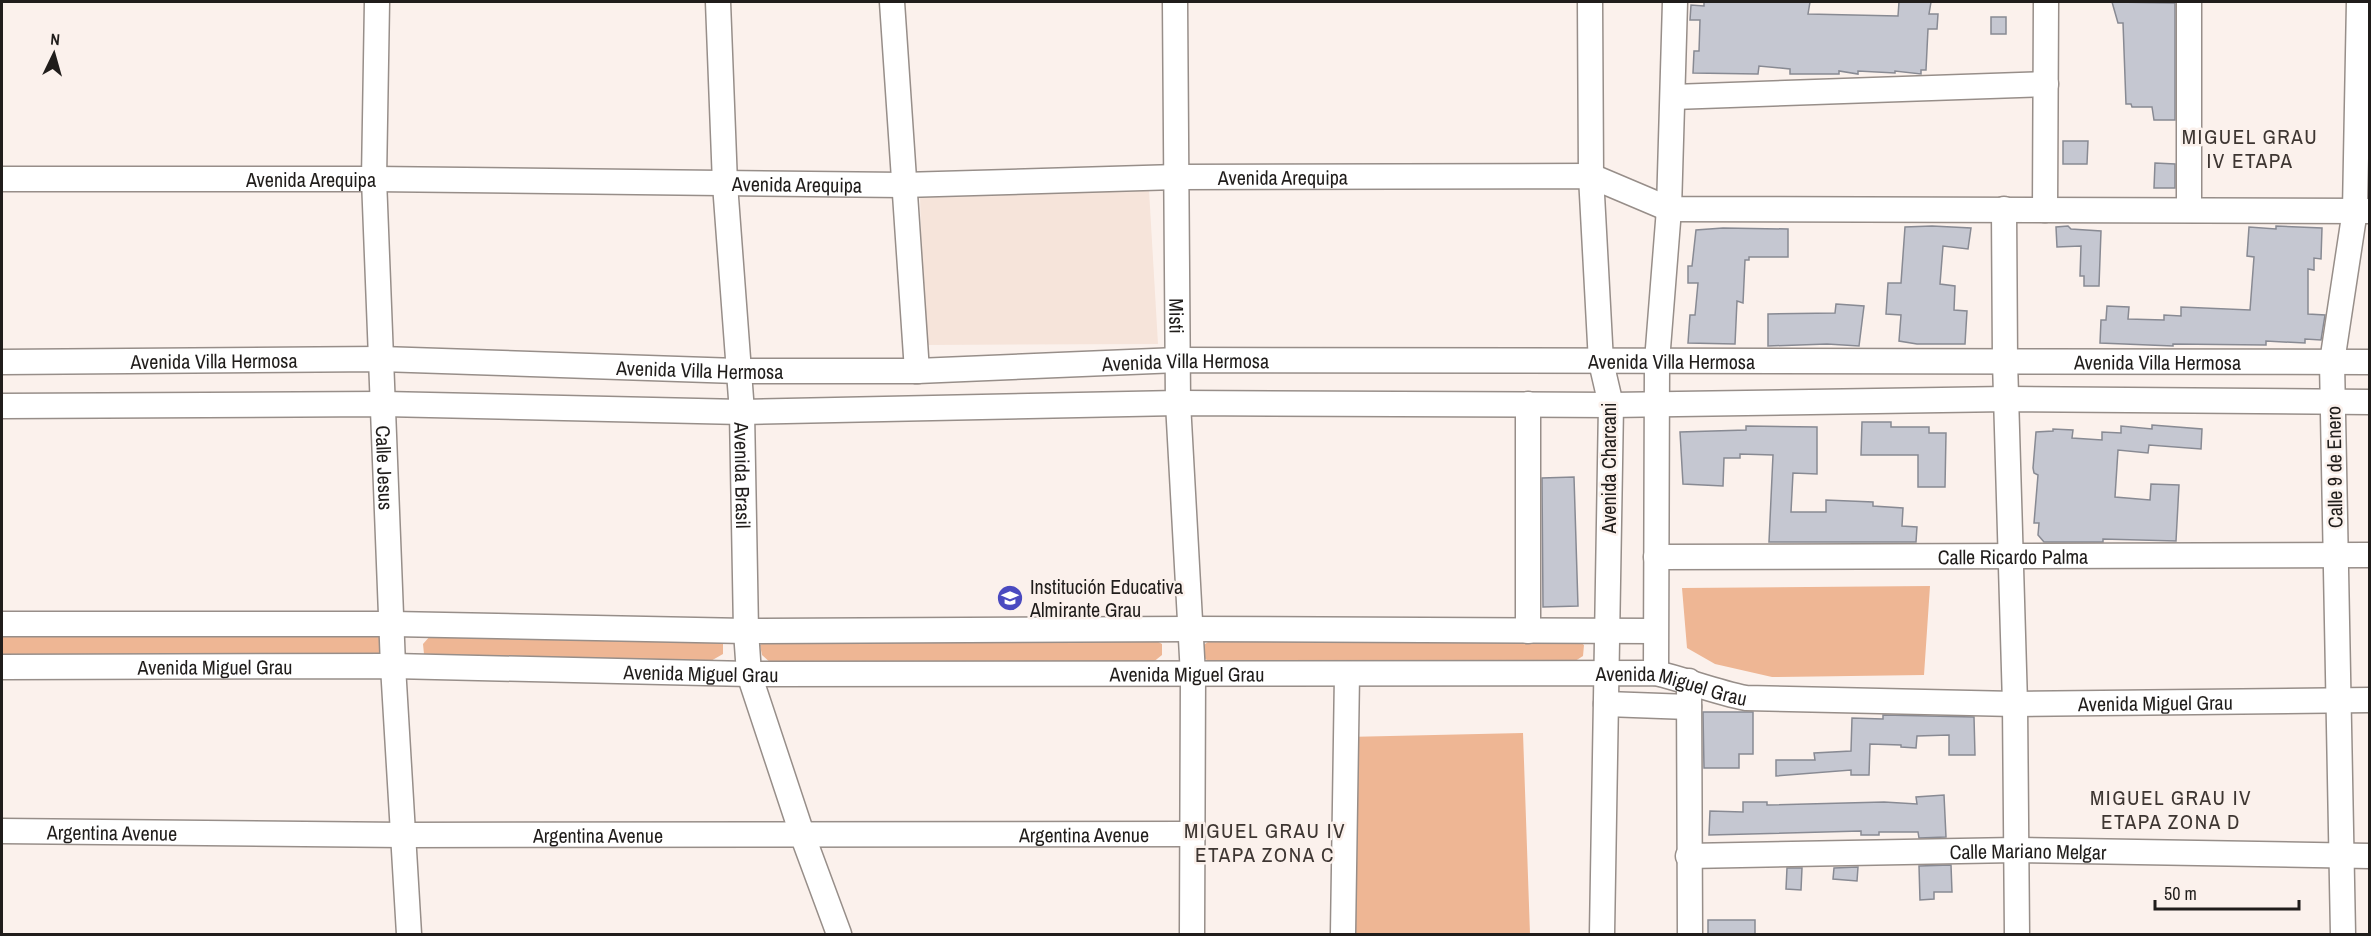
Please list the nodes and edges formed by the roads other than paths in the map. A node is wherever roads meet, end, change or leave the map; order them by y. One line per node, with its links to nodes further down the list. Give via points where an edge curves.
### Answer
1 (377, 2): 14 (street, Calle Jesus)
2 (718, 2): 16 (street, Avenida Brasil)
3 (892, 2): 17 (street)
4 (1175, 2): 13 (street, Misti)
5 (1590, 2): 12 (street, Avenida Charcani)
6 (1675, 2): 11 (street)
7 (2046, 2): 10 (street)
8 (2189, 2): 21 (street)
9 (2359, 2): 22 (street, Calle 9 de Enero)
10 (2046, 84): 11 (street); 20 (street)
11 (1673, 97): 18 (street)
12 (1591, 176): 13 (street, Avenida Arequipa); 18 (street); 28 (street, Avenida Charcani)
13 (1177, 177): 17 (street, Avenida Arequipa); 24 (street, Misti)
14 (374, 179): 15 (street, Avenida Arequipa); 16 (street, Avenida Arequipa); 23 (street, Calle Jesus)
15 (2, 180)
16 (725, 184): 17 (street, Avenida Arequipa); 31 (street, Avenida Brasil)
17 (903, 185): 32 (street)
18 (1669, 209): 19 (street); 25 (street)
19 (2004, 209): 20 (street); 26 (street)
20 (2045, 210): 21 (street)
21 (2189, 210): 22 (street)
22 (2362, 210): 29 (street, Calle 9 de Enero)
23 (381, 359): 27 (street, Avenida Villa Hermosa); 31 (street, Avenida Villa Hermosa); 38 (street, Calle Jesus)
24 (1178, 360): 28 (street, Avenida Villa Hermosa); 32 (street, Avenida Villa Hermosa); 36 (street, Misti)
25 (1658, 361): 26 (street, Avenida Villa Hermosa); 28 (street, Avenida Villa Hermosa); 37 (street)
26 (2005, 361): 29 (street, Avenida Villa Hermosa); 33 (street)
27 (2, 362)
28 (1602, 362): 40 (street, Avenida Charcani)
29 (2332, 362): 30 (street, Avenida Villa Hermosa); 34 (street, Calle 9 de Enero)
30 (2370, 362)
31 (737, 371): 32 (street, Avenida Villa Hermosa); 42 (street, Avenida Brasil)
32 (917, 371)
33 (2007, 399): 34 (street, Avenida Villa Hermosa); 37 (street, Avenida Villa Hermosa); 46 (street)
34 (2333, 402): 35 (street, Avenida Villa Hermosa); 43 (street, Calle 9 de Enero)
35 (2370, 402)
36 (1178, 403): 39 (street, Avenida Villa Hermosa); 42 (street, Avenida Villa Hermosa); 49 (street, Misti)
37 (1657, 403): 40 (street, Avenida Villa Hermosa); 45 (street)
38 (384, 404): 41 (street, Avenida Villa Hermosa); 42 (street, Avenida Villa Hermosa); 48 (street, Calle Jesus)
39 (1528, 404): 40 (street, Avenida Villa Hermosa); 51 (street)
40 (1611, 405): 52 (street, Avenida Charcani)
41 (2, 406)
42 (742, 412): 50 (street, Avenida Brasil)
43 (2336, 555): 44 (street, Calle Ricardo Palma); 46 (street, Calle Ricardo Palma); 62 (street, Calle 9 de Enero)
44 (2370, 555)
45 (1656, 557): 46 (street, Calle Ricardo Palma); 53 (street)
46 (2011, 557): 65 (street)
47 (2, 624): 48 (street)
48 (393, 624): 50 (street); 54 (street, Calle Jesus)
49 (1191, 629): 50 (street); 51 (street); 60 (street, Misti)
50 (746, 631): 58 (street, Avenida Brasil)
51 (1528, 631): 52 (street)
52 (1606, 632): 53 (street); 56 (street, Avenida Charcani)
53 (1654, 632): 57 (street)
54 (393, 666): 55 (street, Avenida Miguel Grau); 58 (street, Avenida Miguel Grau); 70 (street, Calle Jesus)
55 (2, 667)
56 (1606, 673): 57 (street, Avenida Miguel Grau); 59 (street, Avenida Miguel Grau); 64 (street, Avenida Charcani)
57 (1656, 673): 61 (street, Avenida Miguel Grau)
58 (749, 674): 60 (street, Avenida Miguel Grau); 68 (street, Avenida Brasil)
59 (1347, 674): 60 (street, Avenida Miguel Grau); 78 (street)
60 (1192, 675): 69 (street, Misti)
61 (1689, 681): 65 (street, Avenida Miguel Grau, via 1746,698); 66 (street)
62 (2338, 700): 63 (street, Avenida Miguel Grau); 65 (street, Avenida Miguel Grau); 74 (street, Calle 9 de Enero)
63 (2370, 700)
64 (1606, 704): 66 (street); 79 (street, Avenida Charcani)
65 (2015, 704): 71 (street)
66 (1689, 707): 72 (street)
67 (2, 831): 70 (street, Argentina Avenue)
68 (802, 834): 69 (street, Argentina Avenue); 70 (street, Argentina Avenue); 76 (street, Avenida Brasil)
69 (1193, 834): 77 (street, Misti)
70 (405, 835): 75 (street, Calle Jesus)
71 (2016, 850): 72 (street, Calle Mariano Melgar); 74 (street, Calle Mariano Melgar); 81 (street)
72 (1688, 856): 80 (street)
73 (2370, 856): 74 (street, Calle Mariano Melgar)
74 (2341, 857): 82 (street, Calle 9 de Enero)
75 (409, 934)
76 (838, 934)
77 (1192, 934)
78 (1343, 934)
79 (1602, 934)
80 (1690, 934)
81 (2017, 934)
82 (2343, 934)

